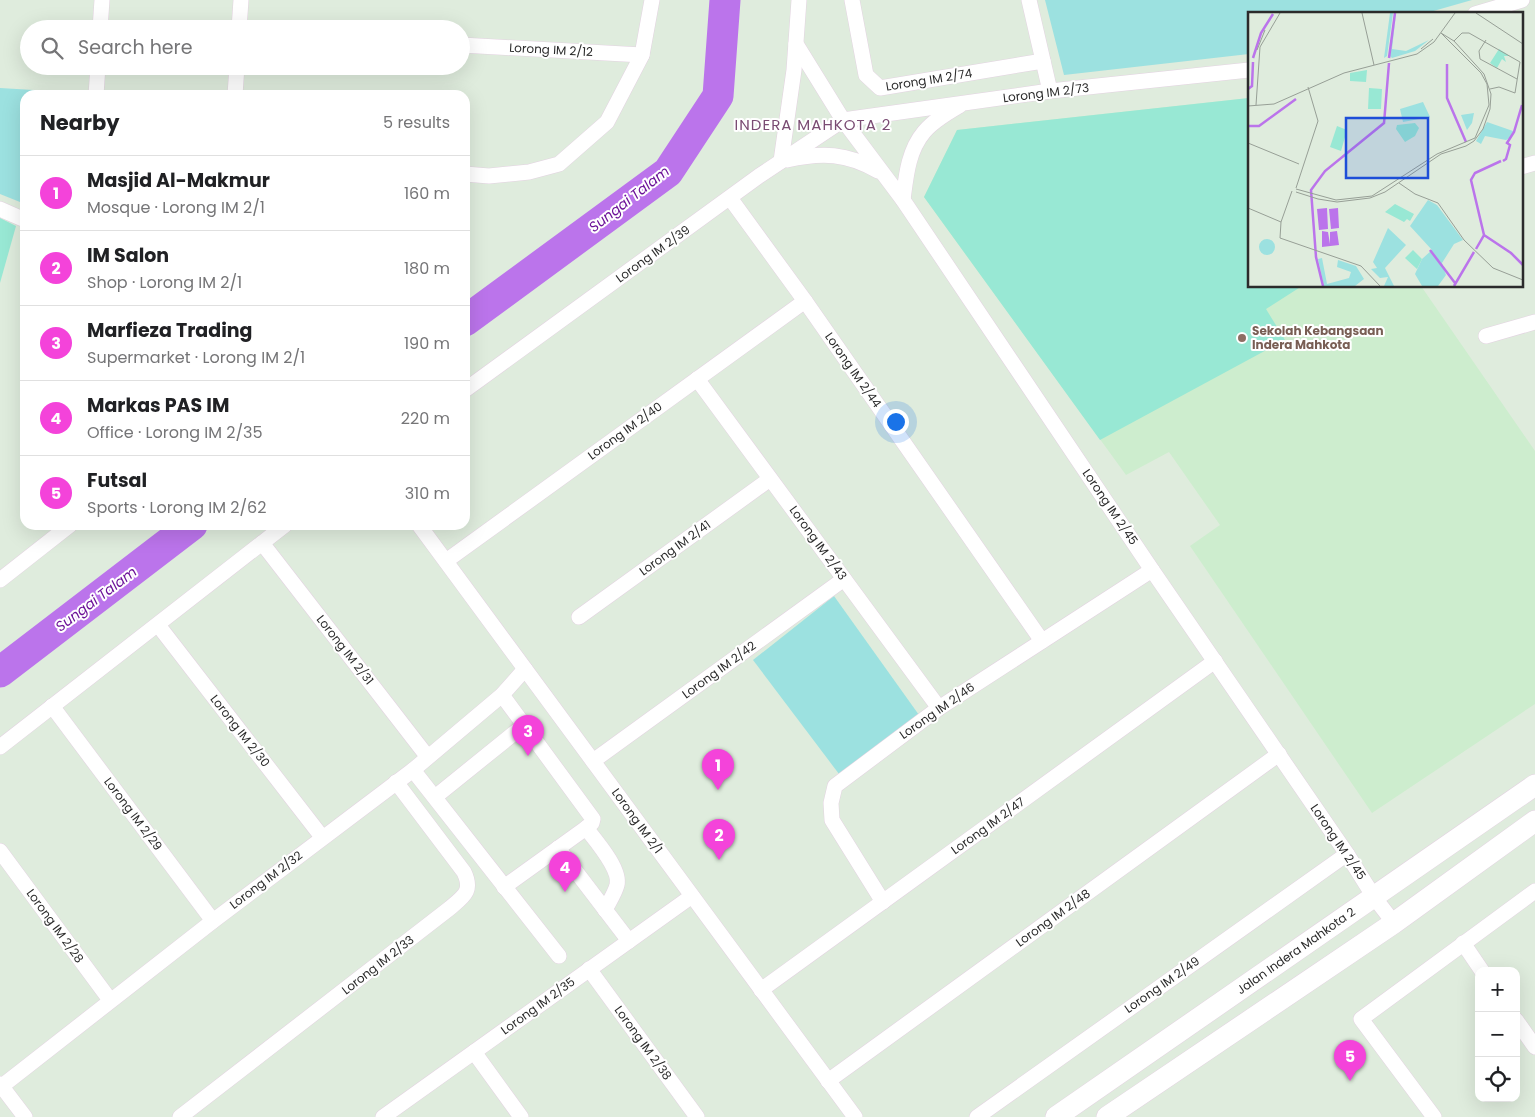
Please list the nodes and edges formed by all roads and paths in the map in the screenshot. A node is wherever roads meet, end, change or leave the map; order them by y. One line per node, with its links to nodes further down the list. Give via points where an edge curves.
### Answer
1 (102, 0): 9 (street)
2 (241, 0): 10 (street)
3 (652, 0): 13 (street)
4 (799, 0): 11 (street)
5 (852, 0): 14 (street, Lorong IM 2/74, via 866,75 880,88)
6 (1029, 0): 14 (street)
7 (1522, 0): 8 (street)
8 (1482, 12)
9 (101, 20)
10 (240, 20)
11 (796, 44): 22 (street, Lorong IM 2/45); 23 (street)
12 (470, 45): 13 (street, Lorong IM 2/12)
13 (642, 55): 27 (street, via 607,122 559,164 529,172)
14 (1043, 61): 20 (street)
15 (1248, 70): 20 (street, Lorong IM 2/73)
16 (97, 75): 18 (street)
17 (236, 75): 19 (street)
18 (96, 90)
19 (235, 90)
20 (1050, 91): 21 (street, Lorong IM 2/73)
21 (962, 104): 22 (street, Lorong IM 2/73); 29 (street, via 924,132 913,150 906,172)
22 (843, 120): 23 (street, Lorong IM 2/39); 26 (street, Lorong IM 2/45)
23 (781, 161): 26 (street, via 810,156 844,156); 28 (street, Lorong IM 2/39)
24 (1535, 163): 25 (street)
25 (1522, 167)
26 (881, 172): 29 (street, Lorong IM 2/45)
27 (470, 174)
28 (730, 198): 32 (street, Lorong IM 2/44); 36 (street, Lorong IM 2/39)
29 (903, 200): 43 (street, Lorong IM 2/45)
30 (0, 209): 31 (street)
31 (20, 218)
32 (805, 301): 35 (street, Lorong IM 2/40); 48 (street, Lorong IM 2/44)
33 (1535, 322): 34 (street)
34 (1486, 336)
35 (697, 379): 37 (street, Lorong IM 2/43); 42 (street, Lorong IM 2/40)
36 (470, 386)
37 (770, 478): 44 (street, Lorong IM 2/43); 46 (street, Lorong IM 2/41)
38 (64, 530): 45 (street)
39 (279, 530): 41 (street)
40 (423, 530): 42 (street, Lorong IM 2/1)
41 (262, 543): 47 (street); 57 (street, Lorong IM 2/31)
42 (446, 561): 50 (street, Lorong IM 2/1)
43 (1152, 570): 48 (street, Lorong IM 2/46); 49 (street, Lorong IM 2/45)
44 (844, 579): 53 (street, Lorong IM 2/43); 58 (street, Lorong IM 2/42)
45 (0, 580)
46 (579, 617)
47 (158, 625): 52 (street); 65 (street, Lorong IM 2/30)
48 (1042, 641): 53 (street, Lorong IM 2/46)
49 (1215, 661): 56 (street, Lorong IM 2/45); 73 (street, Lorong IM 2/47)
50 (525, 669): 51 (street, Lorong IM 2/32); 58 (street, Lorong IM 2/1)
51 (502, 695): 54 (street); 57 (street, Lorong IM 2/32)
52 (52, 706): 55 (street); 75 (street, Lorong IM 2/29)
53 (939, 708): 73 (street, Lorong IM 2/46, via 835,786 832,820)
54 (524, 726): 62 (street); 64 (street, via 592,818 592,823)
55 (0, 747)
56 (1279, 754): 68 (street, Lorong IM 2/45); 87 (street, Lorong IM 2/48)
57 (428, 756): 59 (street, Lorong IM 2/32)
58 (593, 761): 71 (street, Lorong IM 2/1)
59 (413, 770): 60 (street, Lorong IM 2/32); 62 (street)
60 (396, 782): 65 (street, Lorong IM 2/32); 89 (street, Lorong IM 2/33, via 464,872 469,887 465,895)
61 (1535, 784): 72 (street, Jalan Indera Mahkota 2)
62 (435, 797): 69 (street)
63 (1535, 821): 76 (street)
64 (586, 828): 66 (street); 74 (street, via 617,875 617,884)
65 (322, 837): 75 (street, Lorong IM 2/32)
66 (558, 848): 69 (street); 74 (street)
67 (0, 851): 83 (street, Lorong IM 2/28)
68 (1347, 854): 72 (street, Lorong IM 2/45); 95 (street, Lorong IM 2/49)
69 (504, 887): 79 (street)
70 (1535, 891): 78 (street)
71 (692, 896): 77 (street, Lorong IM 2/35); 82 (street, Lorong IM 2/1)
72 (1374, 896): 76 (street, Lorong IM 2/45); 96 (street, Jalan Indera Mahkota 2)
73 (884, 902): 82 (street, Lorong IM 2/47)
74 (605, 910): 77 (street)
75 (213, 921): 83 (street, Lorong IM 2/32)
76 (1394, 923): 97 (street)
77 (629, 941): 81 (street, Lorong IM 2/35)
78 (1463, 944): 80 (street); 98 (street, via 1361,1019)
79 (559, 956)
80 (1479, 967)
81 (589, 969): 86 (street, Lorong IM 2/35); 93 (street, Lorong IM 2/38)
82 (761, 990): 87 (street, Lorong IM 2/1)
83 (110, 1000): 88 (street, Lorong IM 2/32)
84 (1520, 1026): 85 (street)
85 (1535, 1047)
86 (474, 1052): 91 (street, Lorong IM 2/35); 92 (street)
87 (828, 1081): 94 (street, Lorong IM 2/1)
88 (1, 1085): 90 (street)
89 (188, 1115)
90 (25, 1117)
91 (383, 1117)
92 (521, 1117)
93 (697, 1117)
94 (855, 1117)
95 (977, 1117)
96 (1056, 1117)
97 (1107, 1117)
98 (1434, 1117)

